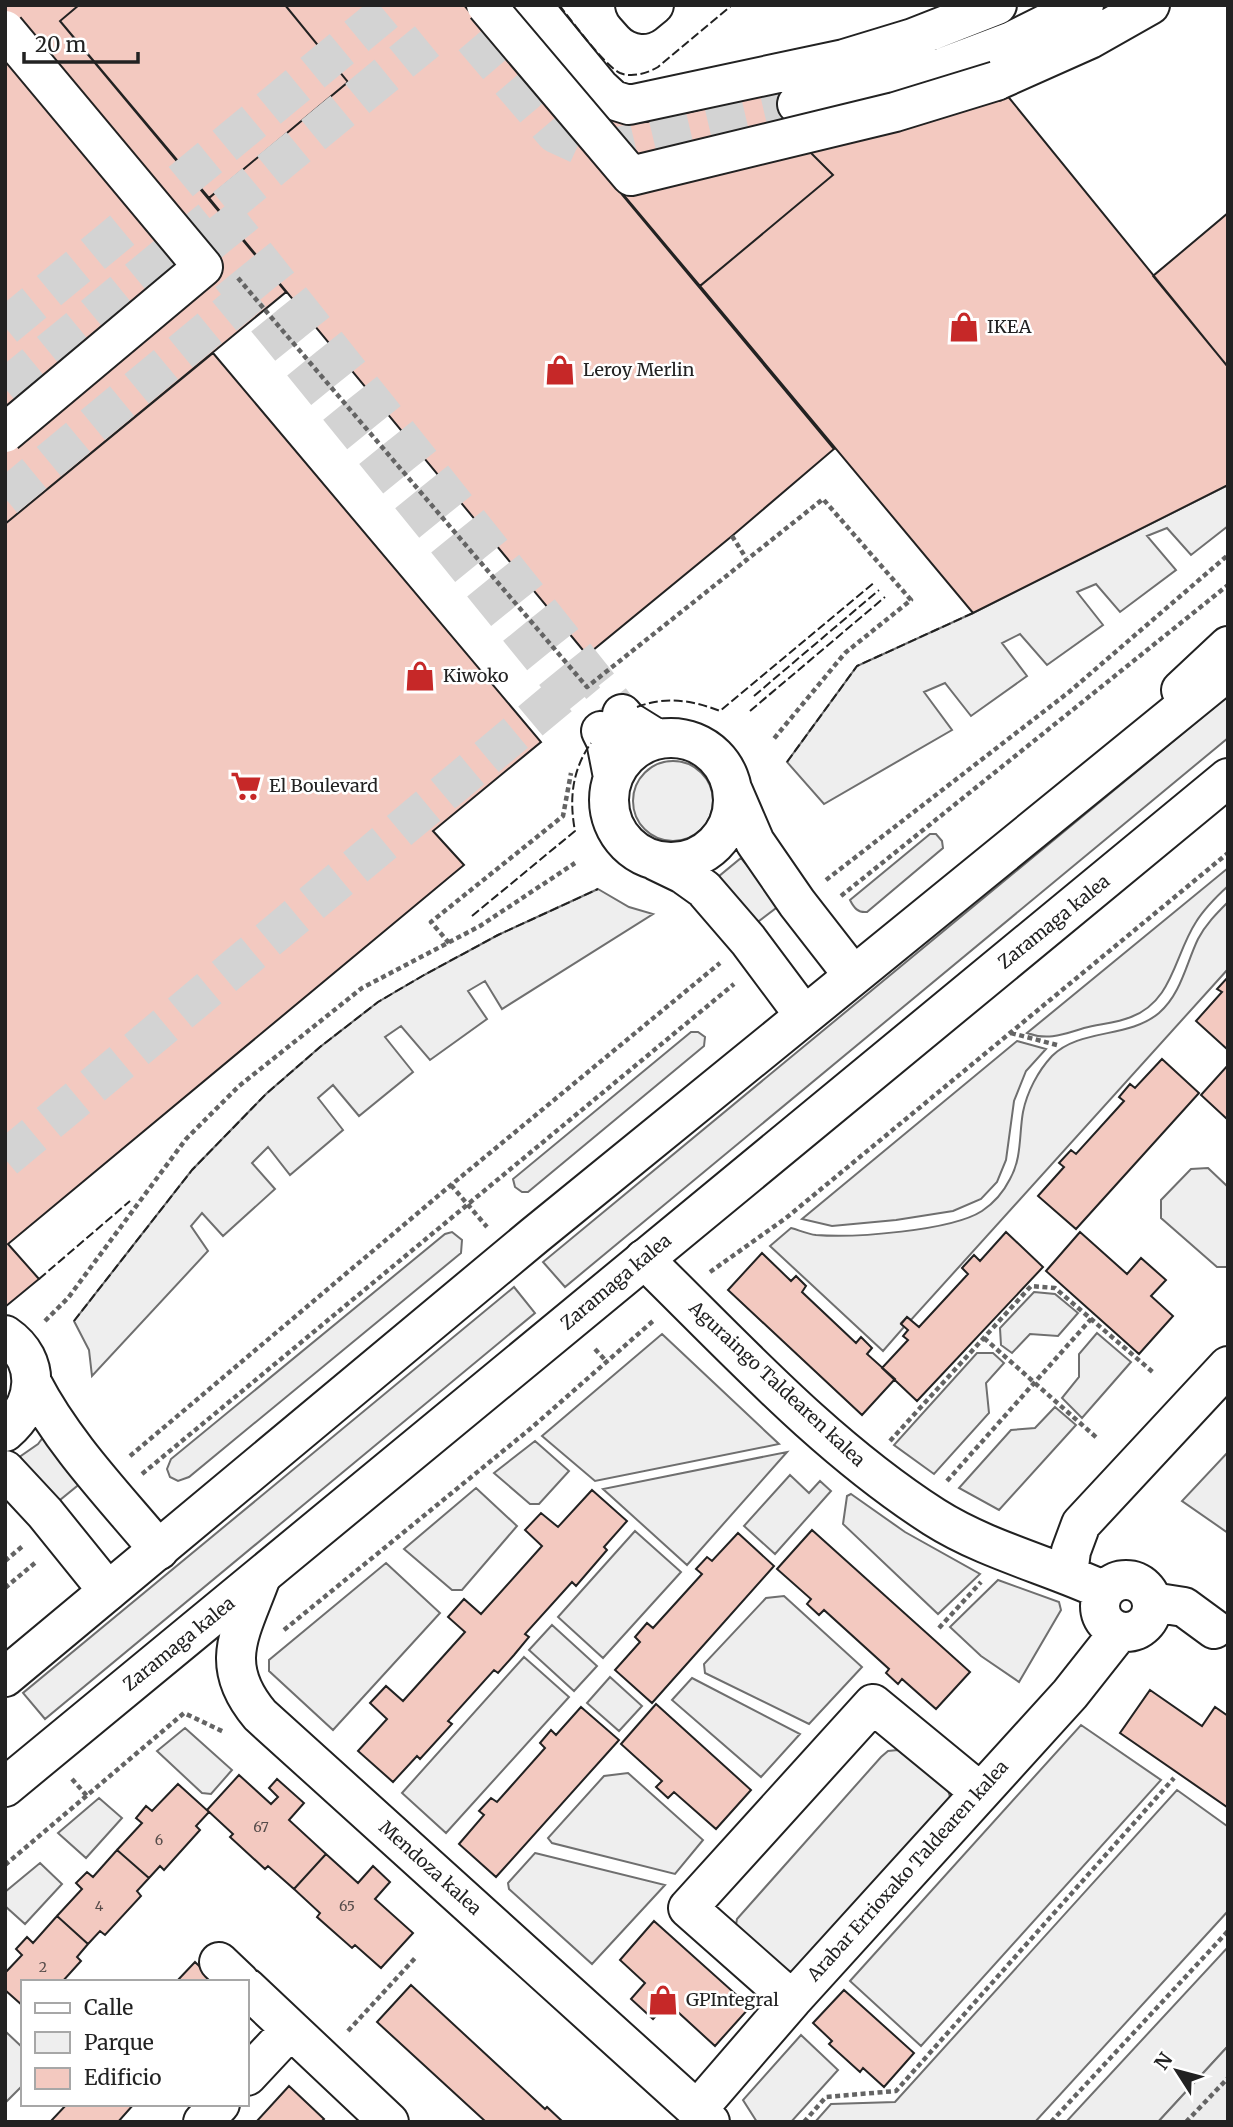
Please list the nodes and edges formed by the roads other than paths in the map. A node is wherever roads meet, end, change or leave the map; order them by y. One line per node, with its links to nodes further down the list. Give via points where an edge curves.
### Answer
1 (486, 5): 7 (main road, bridge, via 631,176 895,112 996,82 1090,40)
2 (532, 5): 5 (main road, via 600,88 629,105 844,59)
3 (635, 5): 4 (main road, via 643,15)
4 (654, 5)
5 (997, 5)
6 (1084, 5): 9 (main road, via 1012,41 930,72)
7 (1150, 5)
8 (5, 30): 10 (main road, bridge, via 203,267)
9 (797, 104)
10 (10, 420)
11 (1228, 646): 17 (main road)
12 (1228, 671): 17 (main road)
13 (657, 739): 14 (main road, via 639,746); 14 (main road, via 628,721 602,715); 16 (main road, via 675,738 706,748 728,774)
14 (613, 776): 18 (main road, via 609,803 615,828 625,843)
15 (1228, 778): 21 (main road, Zaramaga kalea)
16 (733, 791): 18 (main road, via 733,811 713,846 696,858); 19 (main road, via 755,842)
17 (1054, 811): 19 (main road)
18 (656, 861): 20 (main road, via 704,889)
19 (853, 975): 20 (main road)
20 (804, 1015): 27 (main road)
21 (644, 1259): 28 (main road, Aguraingo Taldearen kalea, via 839,1447 889,1486 968,1536); 29 (main road, Zaramaga kalea)
22 (5, 1335): 24 (main road, via 26,1359)
23 (1228, 1366): 28 (main road, via 1081,1524)
24 (32, 1384): 25 (main road, via 25,1411); 27 (main road, via 54,1421)
25 (5, 1432)
26 (5, 1470): 30 (main road)
27 (159, 1550): 30 (main road)
28 (1068, 1574): 31 (main road, Aguraingo Taldearen kalea)
29 (261, 1577): 36 (main road, Zaramaga kalea); 43 (main road, Mendoza kalea, via 236,1650 236,1672 244,1696)
30 (108, 1591): 35 (main road)
31 (1105, 1591): 32 (main road, via 1126,1580 1148,1591); 34 (main road, via 1101,1615)
32 (1152, 1602): 33 (main road, via 1184,1607); 34 (main road, via 1144,1626)
33 (1223, 1627)
34 (1119, 1632): 37 (main road, Arabar Errioxako Taldearen kalea, via 1070,1694)
35 (5, 1677)
36 (5, 1787)
37 (980, 1792): 39 (main road, Arabar Errioxako Taldearen kalea); 39 (main road, via 873,1704 725,1867 688,1908)
38 (248, 1989): 40 (main road)
39 (792, 2000): 43 (main road, Arabar Errioxako Taldearen kalea)
40 (290, 2030): 41 (main road); 44 (main road)
41 (248, 2075)
42 (218, 2106): 45 (main road)
43 (703, 2116)
44 (387, 2121)
45 (204, 2122)

